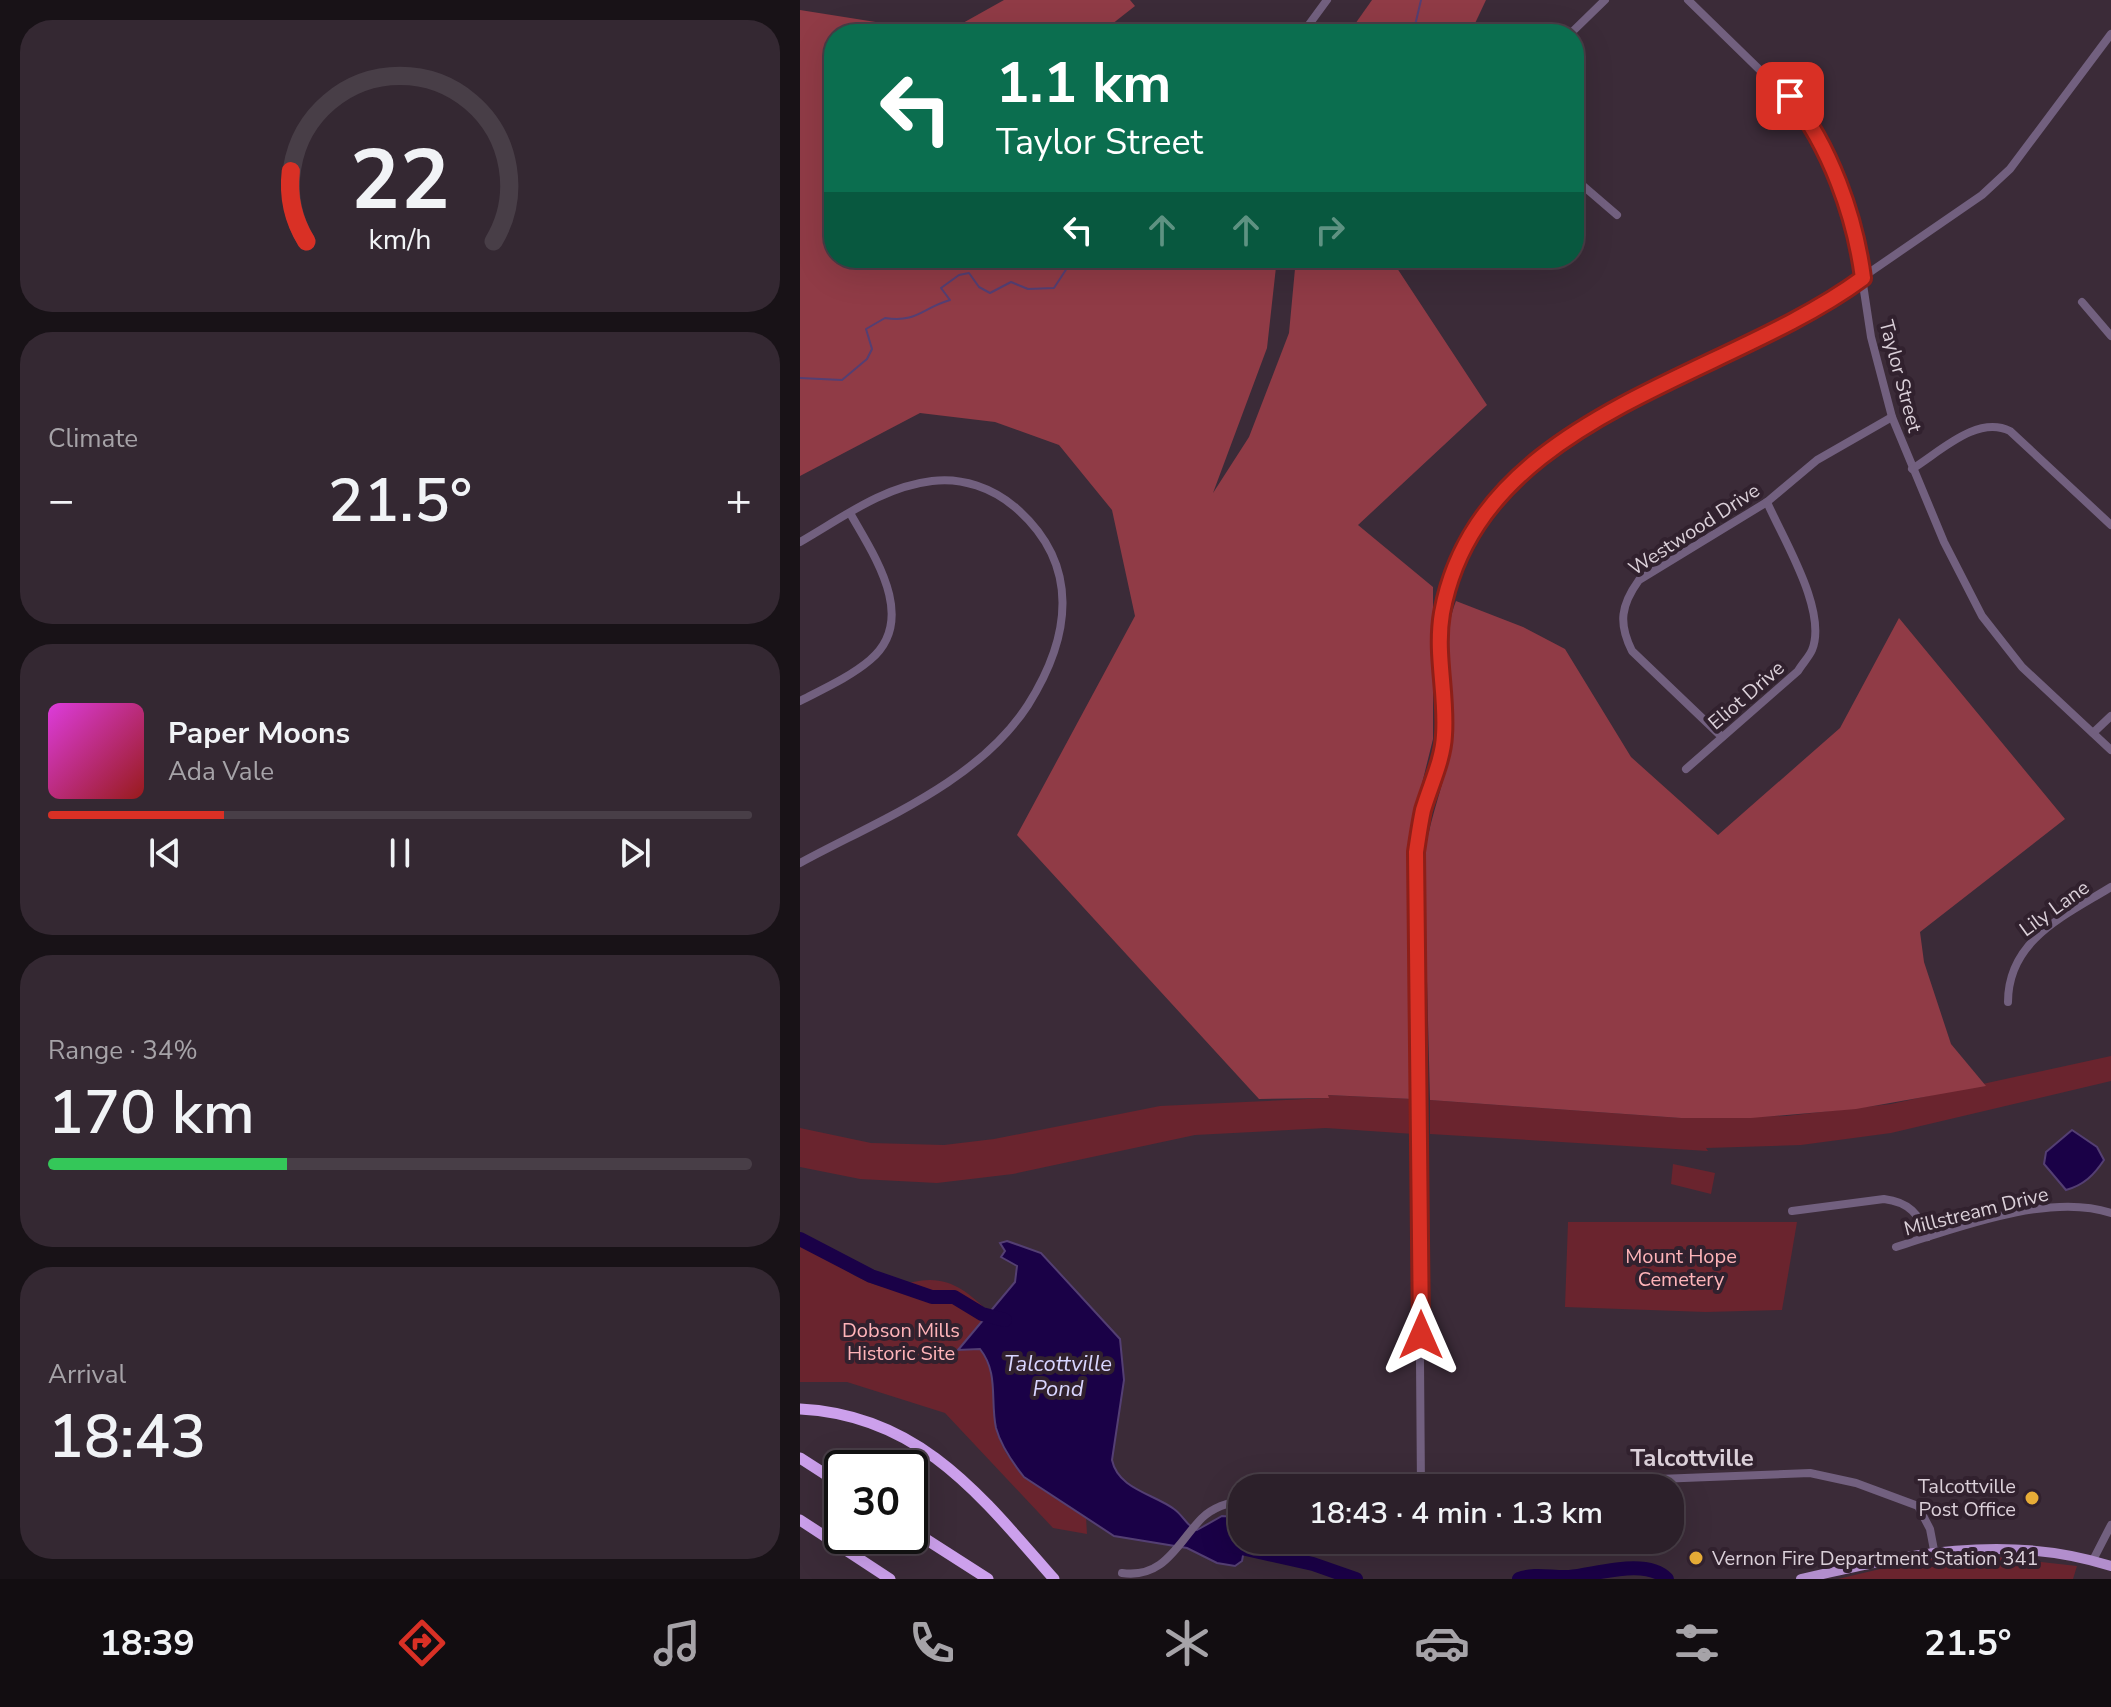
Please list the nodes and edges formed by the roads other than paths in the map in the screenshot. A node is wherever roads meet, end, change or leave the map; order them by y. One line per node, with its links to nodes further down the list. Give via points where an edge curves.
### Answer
1 (1327, 0): 4 (street)
2 (1605, 0): 5 (street)
3 (1688, 0): 9 (street, Taylor Street, via 1802,111 1854,225)
4 (1309, 24)
5 (1580, 24)
6 (2111, 34): 9 (street, via 2010,169 1982,195)
7 (1584, 187): 8 (street)
8 (1617, 215)
9 (1863, 278): 12 (street, Taylor Street, via 1871,337); 34 (street, via 1796,323 1681,373 1550,452 1484,511 1457,564 1440,635 1444,738 1416,852)
10 (2082, 302): 11 (street)
11 (2111, 336)
12 (1892, 417): 13 (street, Taylor Street); 14 (street, Westwood Drive, via 1817,460)
13 (1912, 469): 16 (street, via 1980,427 1995,424 2010,431); 20 (street, Taylor Street, via 1982,616 2022,667)
14 (1767, 502): 21 (street, Eliot Drive, via 1814,608 1812,651 1798,671); 21 (street, Westwood Drive, via 1639,580 1621,614 1632,651)
15 (850, 513): 17 (street); 18 (street, via 889,591 892,618 873,658); 24 (street, via 883,494 933,481 959,481 1006,499 1030,520 1056,558 1062,586 1060,634 1027,706 988,751 944,784)
16 (2111, 525)
17 (800, 542)
18 (800, 701)
19 (2111, 716): 20 (street)
20 (2093, 733): 22 (street, Taylor Street)
21 (1722, 737): 23 (street, Eliot Drive)
22 (2111, 750)
23 (1686, 769)
24 (800, 863)
25 (2111, 887): 26 (street, Lily Lane, via 2061,918 2021,953 2008,984)
26 (2008, 1002)
27 (1792, 1211): 29 (street, via 1898,1201 1912,1208)
28 (2111, 1213): 29 (street, Millstream Drive, via 2046,1207)
29 (1928, 1237): 30 (street, Millstream Drive)
30 (1896, 1247)
31 (800, 1409): 48 (highway, via 861,1420 934,1455 979,1494)
32 (800, 1458): 33 (highway)
33 (824, 1474)
34 (1424, 1474)
35 (1684, 1478): 41 (street, via 1810,1473 1856,1483 1918,1506)
36 (1228, 1505): 44 (street, via 1212,1510 1167,1564 1150,1575 1136,1579)
37 (800, 1520): 45 (highway)
38 (2111, 1525): 42 (street)
39 (928, 1541): 47 (highway)
40 (928, 1549): 46 (highway)
41 (1934, 1550): 42 (main road, via 2017,1548); 49 (main road)
42 (2093, 1560): 43 (main road)
43 (2111, 1566)
44 (1122, 1573)
45 (890, 1579)
46 (973, 1579)
47 (988, 1579)
48 (1054, 1579)
49 (1801, 1579)

